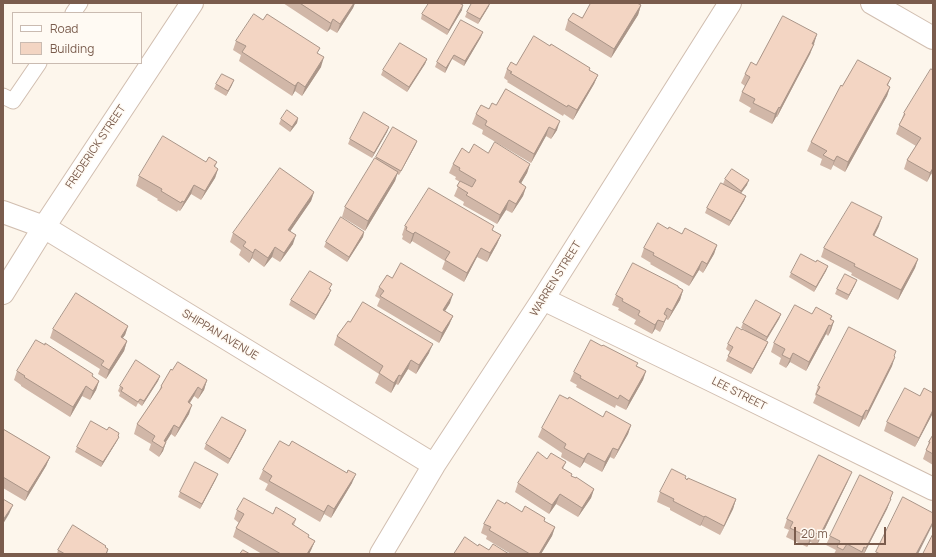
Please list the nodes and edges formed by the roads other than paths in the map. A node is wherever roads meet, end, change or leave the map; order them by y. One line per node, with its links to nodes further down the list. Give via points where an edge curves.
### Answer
1 (80, 3): 5 (lane)
2 (192, 3): 10 (street, FREDERICK STREET)
3 (730, 3): 12 (street, WARREN STREET)
4 (872, 3): 6 (street)
5 (74, 12)
6 (933, 38)
7 (38, 64): 8 (lane, via 13,101)
8 (3, 96)
9 (3, 212): 10 (street, SHIPPAN AVENUE)
10 (44, 227): 11 (street, FREDERICK STREET); 13 (street, SHIPPAN AVENUE)
11 (3, 293)
12 (544, 299): 13 (street, WARREN STREET); 14 (street, LEE STREET)
13 (434, 465): 15 (street, WARREN STREET)
14 (933, 489)
15 (381, 554)

